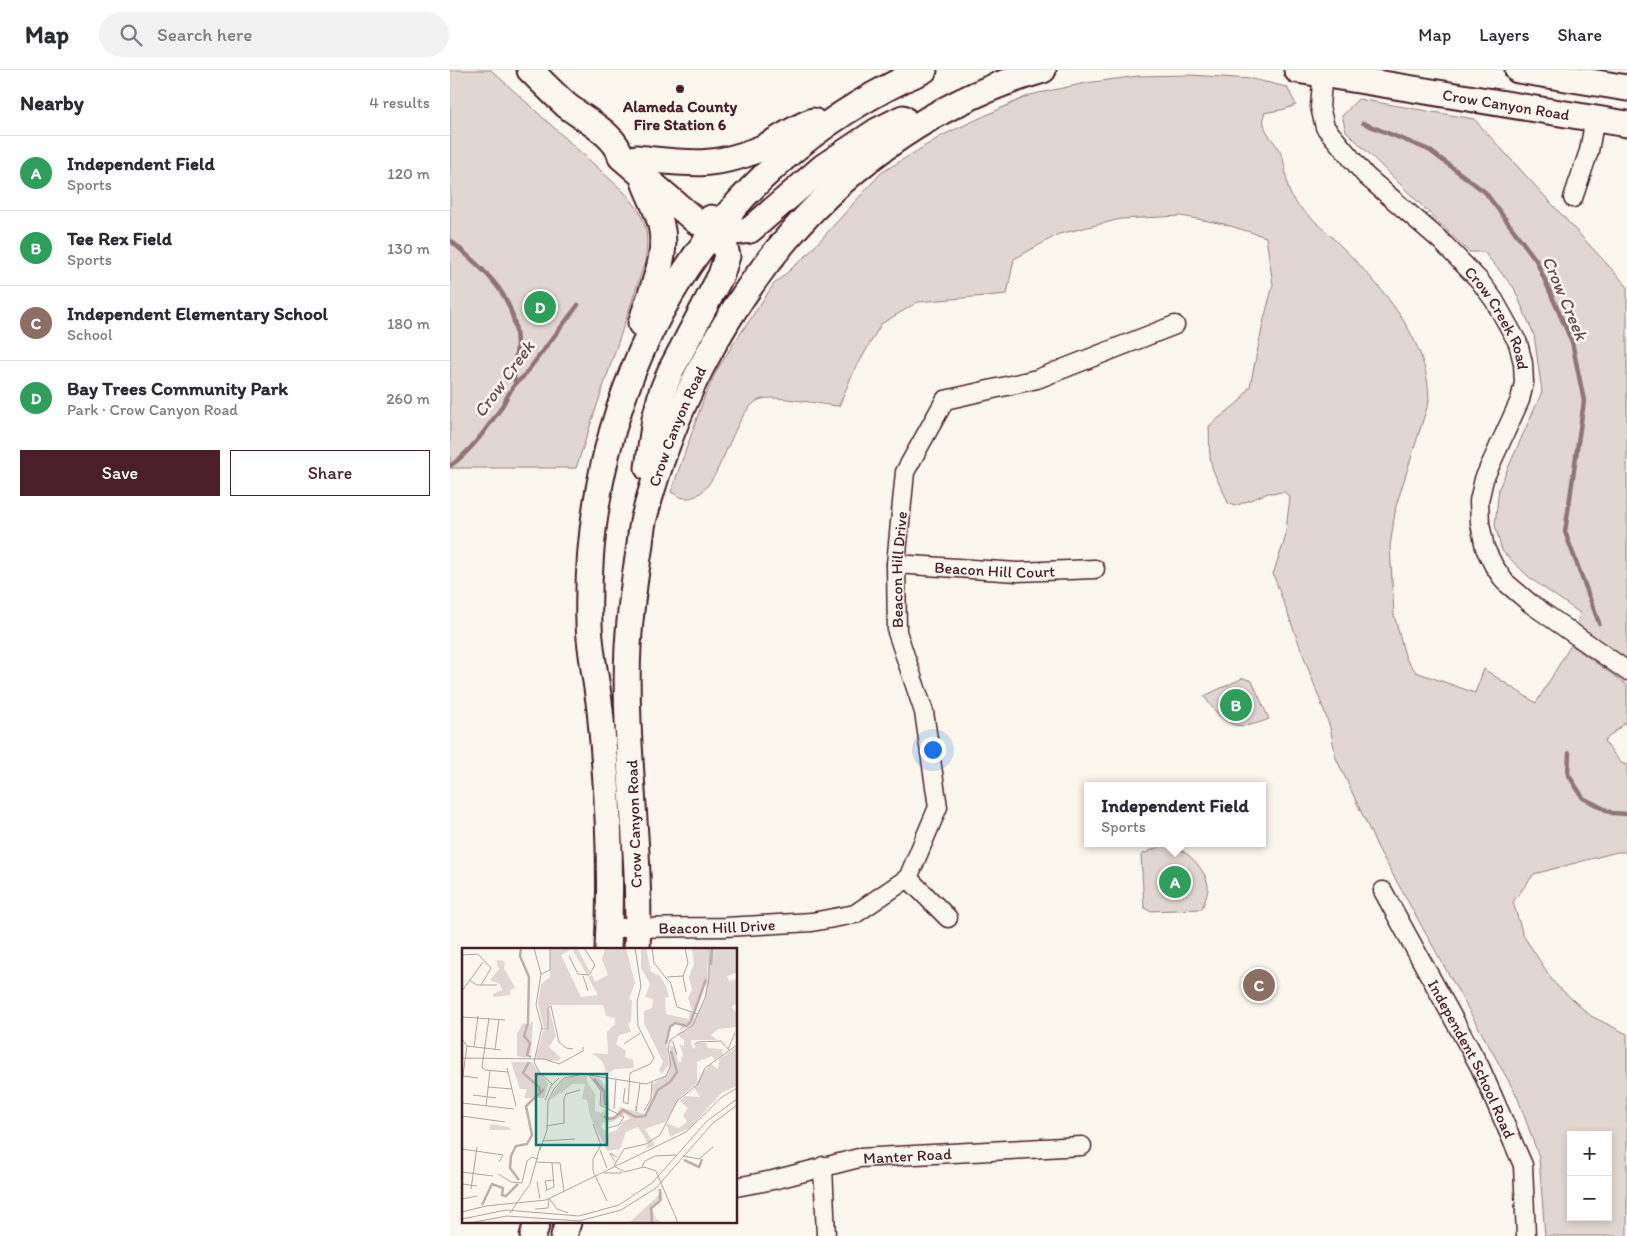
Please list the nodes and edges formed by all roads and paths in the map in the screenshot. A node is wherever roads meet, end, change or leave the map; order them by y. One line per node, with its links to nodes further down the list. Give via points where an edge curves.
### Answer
1 (530, 70): 12 (main road)
2 (924, 70): 9 (main road, Crow Canyon Road)
3 (1043, 70): 8 (main road, Crow Canyon Road)
4 (1297, 70): 6 (main road, Crow Canyon Road)
5 (1518, 70): 7 (main road)
6 (1323, 72): 10 (main road, Crow Canyon Road); 20 (street, Crow Creek Road, via 1320,107 1325,127 1366,176 1440,240 1479,280 1518,343 1524,383 1520,400 1484,479 1479,501 1480,523 1494,566 1505,582 1531,604)
7 (1627, 88)
8 (964, 99): 14 (main road, via 929,104 877,130 822,167 750,230 734,232); 17 (main road, Crow Canyon Road, via 902,133 868,158 803,219 771,257 736,305 696,378 671,434)
9 (853, 106): 12 (main road, via 807,123 763,147 718,163); 14 (main road, Crow Canyon Road, via 785,157)
10 (1595, 118): 11 (main road, Crow Canyon Road); 13 (street, via 1589,152)
11 (1627, 124)
12 (633, 162): 14 (main road, via 706,211); 16 (main road, via 659,215 663,242 661,260)
13 (1573, 198)
14 (716, 228): 16 (main road, Crow Canyon Road, via 686,266 661,309); 17 (main road, via 727,256 721,275 662,392 650,448)
15 (1175, 325): 18 (street, Beacon Hill Drive, via 1037,379 945,400 905,472)
16 (622, 396): 24 (main road, Crow Canyon Road, via 601,479 591,550 589,626 600,712 609,838)
17 (644, 515): 25 (main road, Crow Canyon Road, via 628,647)
18 (896, 564): 19 (street, Beacon Hill Court, via 1017,572); 21 (street, Beacon Hill Drive, via 897,632 924,712 938,807)
19 (1095, 568)
20 (1627, 670)
21 (908, 878): 23 (street); 25 (street, Beacon Hill Drive, via 855,914 812,922)
22 (1383, 891): 32 (street, Independent School Road, via 1480,1066 1523,1165)
23 (948, 918)
24 (608, 939): 25 (street, Beacon Hill Drive)
25 (637, 939)
26 (1082, 1146): 27 (street, Manter Road, via 859,1158)
27 (823, 1166): 28 (street, Manter Road); 31 (street)
28 (738, 1187)
29 (536, 1224): 30 (main road)
30 (532, 1236)
31 (826, 1236)
32 (1526, 1236)

